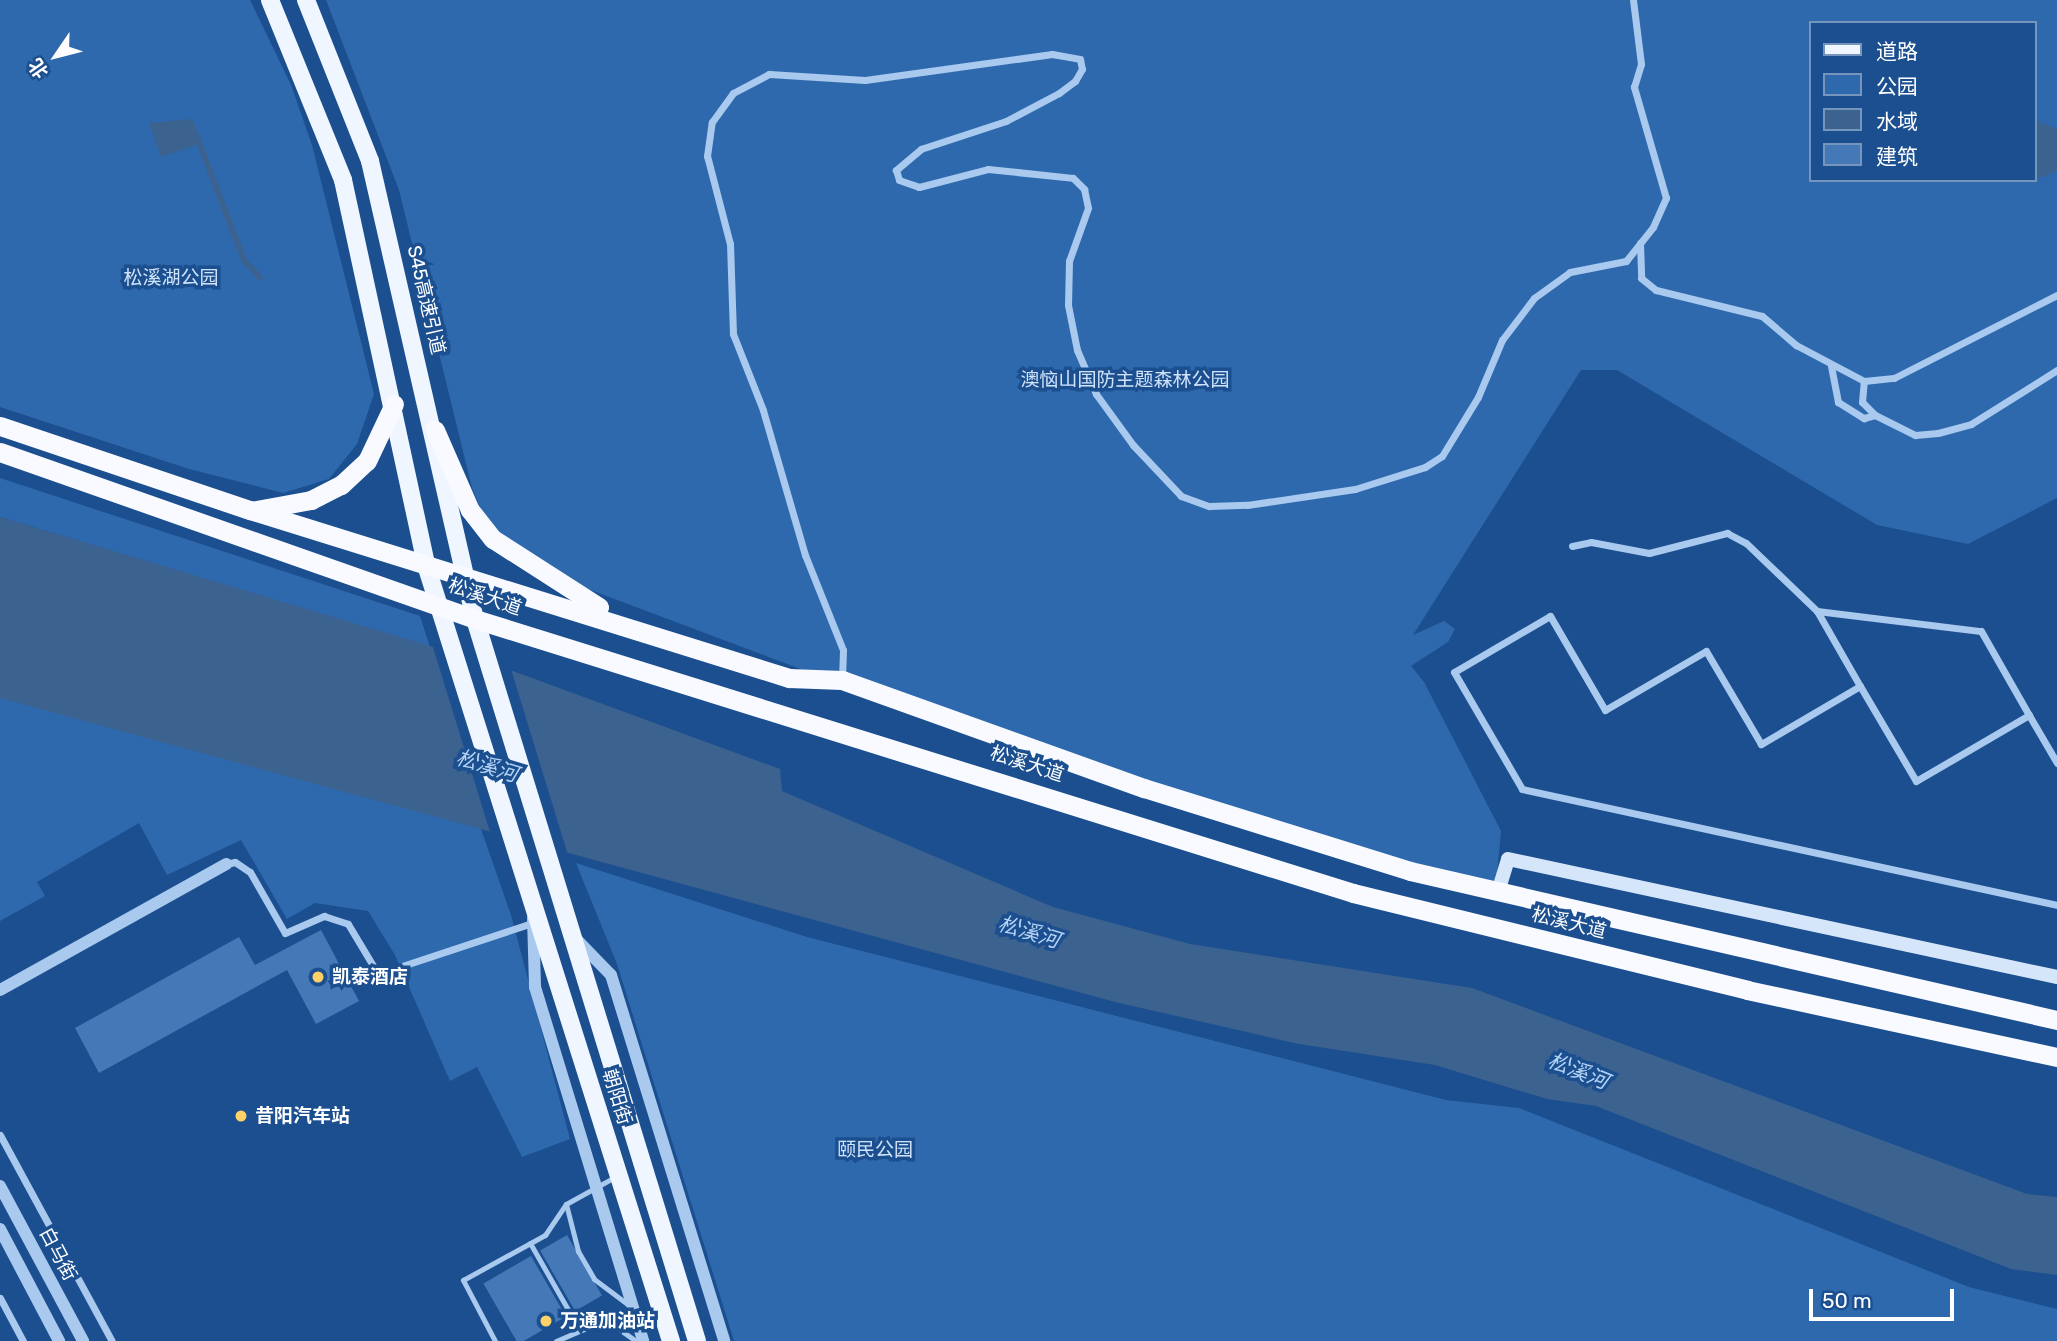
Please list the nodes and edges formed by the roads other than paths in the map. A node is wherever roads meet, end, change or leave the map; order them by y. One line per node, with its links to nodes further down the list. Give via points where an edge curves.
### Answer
1 (270, 0): 9 (main road, via 342,180)
2 (306, 0): 12 (main road, S45高速引道, via 370,161)
3 (1633, 0): 4 (street, via 1641,64 1634,87 1666,198)
4 (1640, 243): 6 (street, via 1641,278 1656,290 1762,316); 23 (street, via 1626,261 1570,272 1534,298 1503,340 1478,397 1442,456 1425,467 1354,489 1209,506 1181,496 1133,445 1096,394 1077,350 1068,305 1069,261 1088,208 1084,188 1073,178 1054,174 988,169 919,187 899,180 896,170 921,149 1006,121 1059,93 1075,81 1082,69 1080,59 1052,54 865,80 769,74 753,80 724,104 708,139 707,156 730,244 733,334 763,410 805,555 843,650)
5 (2057, 295): 8 (street, via 1894,378)
6 (1831, 366): 8 (street); 10 (street, via 1838,402 1864,418)
7 (2057, 370): 10 (street, via 1971,424 1938,433 1915,435)
8 (1864, 381): 10 (street, via 1862,402)
9 (394, 404): 14 (highway, via 367,461 341,485 294,505); 16 (main road)
10 (1875, 415)
11 (0, 426): 14 (highway, 松溪大道)
12 (435, 430): 17 (main road, S45高速引道); 21 (highway, via 470,509 493,539 516,559)
13 (0, 452): 18 (highway, 松溪大道)
14 (250, 510): 16 (highway, 松溪大道)
15 (1573, 546): 19 (street, via 1591,542 1649,552 1727,533 1746,543)
16 (426, 565): 17 (highway, 松溪大道); 18 (main road)
17 (467, 574): 20 (main road, S45高速引道); 21 (highway, 松溪大道)
18 (437, 605): 20 (highway, 松溪大道); 30 (main road, 朝阳街, via 452,640)
19 (1817, 611): 24 (street); 25 (street, via 1981,631)
20 (475, 619): 22 (main road, S45高速引道); 35 (highway, 松溪大道, via 1353,892 1746,990)
21 (636, 628): 23 (highway, 松溪大道, via 789,678)
22 (485, 651): 31 (main road, 朝阳街)
23 (842, 680): 28 (highway, 松溪大道, via 1144,788 1410,871)
24 (1860, 686): 25 (street, via 1916,781); 29 (street, via 1761,744 1706,651 1605,710 1550,616 1454,671 1522,789)
25 (2029, 715): 26 (street)
26 (2057, 763)
27 (226, 864): 30 (street, via 235,862 250,872 285,933 324,916 348,924 377,974); 33 (street)
28 (1498, 892): 32 (main road, via 1508,859); 34 (highway, 松溪大道)
29 (2057, 905)
30 (536, 922): 38 (main road, 朝阳街); 40 (street, via 535,987)
31 (574, 937): 37 (main road, 朝阳街); 58 (street, via 611,975)
32 (2057, 977)
33 (0, 990)
34 (2057, 1020)
35 (2057, 1056)
36 (0, 1135): 51 (street)
37 (644, 1167): 38 (main road); 57 (main road, 朝阳街)
38 (620, 1175): 40 (lane); 56 (main road, 朝阳街)
39 (0, 1186): 50 (street, 白马街)
40 (596, 1186): 41 (lane); 45 (street)
41 (566, 1204): 43 (lane, via 545,1235); 45 (lane, via 578,1251 594,1279)
42 (0, 1229): 49 (street, 白马街)
43 (530, 1243): 47 (lane); 52 (lane, via 463,1280)
44 (0, 1298): 48 (street)
45 (633, 1308): 46 (lane); 55 (street)
46 (603, 1318): 47 (lane); 54 (lane)
47 (579, 1329): 53 (lane)
48 (23, 1341)
49 (59, 1341)
50 (83, 1341)
51 (112, 1341)
52 (495, 1341)
53 (556, 1341)
54 (636, 1341)
55 (643, 1341)
56 (671, 1341)
57 (697, 1341)
58 (724, 1341)

